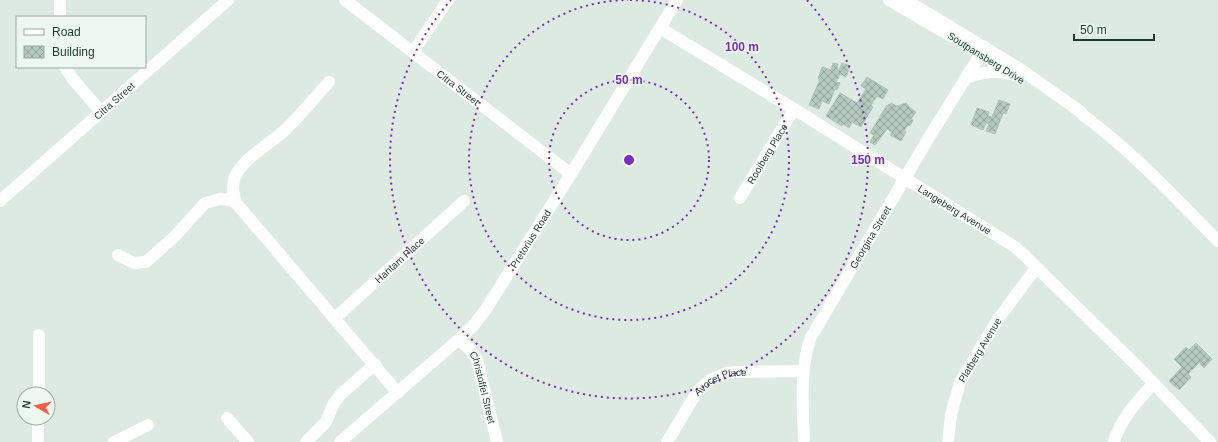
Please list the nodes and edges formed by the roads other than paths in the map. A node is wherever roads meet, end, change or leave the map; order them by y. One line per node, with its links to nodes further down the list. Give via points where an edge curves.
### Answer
1 (60, 0): 8 (street)
2 (228, 0): 17 (street, Citra Street)
3 (345, 0): 11 (street, Citra Street)
4 (448, 0): 11 (street)
5 (677, 0): 9 (street, Pretorius Road)
6 (889, 0): 10 (street, Soutpansberg Drive)
7 (906, 0): 10 (street, Soutpansberg Drive)
8 (60, 16)
9 (660, 28): 16 (street, Langeberg Avenue); 19 (street, Pretorius Road)
10 (983, 50): 13 (street, Soutpansberg Drive); 14 (street, Georgina Street); 18 (street, Soutpansberg Drive, via 1027,73)
11 (412, 52): 19 (street, Citra Street)
12 (66, 68): 17 (street)
13 (1016, 75): 14 (street, via 990,72); 18 (street, Soutpansberg Drive)
14 (966, 78): 20 (street, Georgina Street)
15 (329, 82): 24 (street, via 286,129 241,168 234,180 233,194)
16 (794, 108): 20 (street, Langeberg Avenue); 21 (street, Rooiberg Place)
17 (101, 112): 22 (street, Citra Street)
18 (1083, 115): 25 (street, Soutpansberg Drive, via 1155,177)
19 (571, 174): 30 (street, Pretorius Road, via 486,309)
20 (905, 178): 27 (street, Langeberg Avenue, via 1015,247); 32 (street, Georgina Street, via 811,336)
21 (740, 198)
22 (0, 201)
23 (464, 201): 28 (street, Hantam Place)
24 (236, 203): 26 (street, via 220,199 205,203 174,237 146,262 134,263); 28 (street)
25 (1218, 241)
26 (118, 255)
27 (1036, 268): 33 (street, Langeberg Avenue); 47 (street, Platberg Avenue, via 998,319 960,382 951,415)
28 (335, 318): 31 (street)
29 (39, 336): 34 (street)
30 (458, 340): 35 (street, Pretorius Road); 44 (street, Christoffel Street, via 474,353 477,360)
31 (375, 364): 35 (street); 42 (street, via 340,395 326,422)
32 (803, 371): 45 (street, Avocet Place, via 726,373 710,380 697,392); 46 (street, Georgina Street)
33 (1153, 384): 48 (street, via 1125,418); 49 (street, Langeberg Avenue)
34 (39, 386)
35 (398, 392): 43 (street, Pretorius Road)
36 (227, 418): 41 (street)
37 (148, 425): 40 (street)
38 (38, 426): 39 (street)
39 (38, 442)
40 (114, 442)
41 (248, 442)
42 (306, 442)
43 (340, 442)
44 (497, 442)
45 (667, 442)
46 (804, 442)
47 (948, 442)
48 (1114, 442)
49 (1210, 442)

